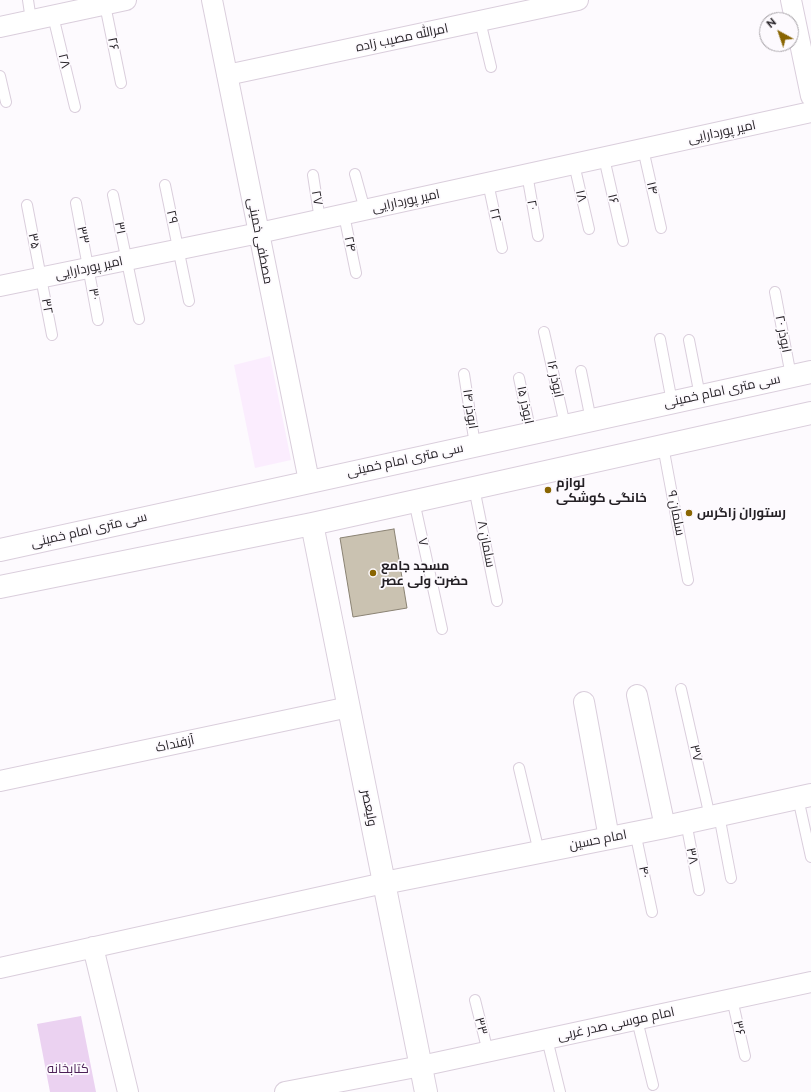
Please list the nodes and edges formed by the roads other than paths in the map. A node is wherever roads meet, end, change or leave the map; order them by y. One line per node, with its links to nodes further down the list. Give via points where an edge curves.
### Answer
1 (28, 0): 8 (lane)
2 (212, 0): 12 (street, مصطفی خمینی)
3 (578, 0): 9 (street, امرالله مصیب زاده)
4 (791, 0): 15 (street)
5 (119, 1): 6 (street); 14 (lane, ۲۶)
6 (73, 6): 7 (street)
7 (53, 16): 8 (street); 17 (lane, ۲۸)
8 (32, 20): 10 (street)
9 (480, 21): 11 (lane); 12 (street, امرالله مصیب زاده)
10 (0, 27)
11 (491, 67)
12 (227, 75): 35 (street, مصطفی خمینی)
13 (0, 76): 16 (lane)
14 (121, 83)
15 (811, 96)
16 (6, 102)
17 (75, 106)
18 (811, 112): 19 (street, امیر پوردارایی)
19 (643, 149): 20 (street, امیر پوردارایی); 33 (lane, ۱۴)
20 (604, 158): 21 (street, امیر پوردارایی); 37 (lane, ۱۶)
21 (574, 164): 23 (street, امیر پوردارایی); 34 (lane, ۱۸)
22 (355, 174): 30 (lane)
23 (527, 174): 25 (street, امیر پوردارایی); 36 (lane, ۲۰)
24 (313, 176): 32 (lane, ۲۷)
25 (488, 183): 30 (street, امیر پوردارایی); 38 (lane, ۲۲)
26 (165, 185): 39 (lane, ۲۹)
27 (113, 195): 40 (lane, ۳۱)
28 (76, 203): 41 (lane, ۳۳)
29 (27, 205): 43 (lane, ۳۵)
30 (365, 210): 31 (street, امیر پوردارایی)
31 (344, 214): 32 (street, امیر پوردارایی); 42 (lane, ۲۴)
32 (320, 220): 35 (street, امیر پوردارایی)
33 (661, 228)
34 (589, 229)
35 (259, 233): 39 (street, امیر پوردارایی); 65 (street, مصطفی خمینی)
36 (538, 236)
37 (623, 241)
38 (502, 248)
39 (179, 249): 40 (street, امیر پوردارایی); 46 (lane)
40 (126, 260): 41 (street, امیر پوردارایی); 47 (lane)
41 (90, 268): 43 (street, امیر پوردارایی); 48 (lane, ۳۰)
42 (356, 274)
43 (42, 277): 44 (street, امیر پوردارایی); 50 (lane, ۳۲)
44 (0, 286)
45 (775, 292): 55 (lane, ابوذر ۲۰)
46 (189, 301)
47 (139, 319)
48 (98, 320)
49 (544, 332): 61 (lane, ابوذر ۱۶)
50 (52, 335)
51 (660, 339): 58 (lane)
52 (689, 340): 57 (lane)
53 (581, 371): 60 (lane)
54 (464, 374): 63 (lane, ابوذر ۱۴)
55 (801, 374): 57 (main road, سی متری امام خمینی)
56 (519, 378): 62 (lane, ابوذر ۱۵)
57 (700, 396): 58 (main road, سی متری امام خمینی)
58 (672, 402): 60 (main road, سی متری امام خمینی)
59 (811, 413): 64 (main road)
60 (591, 420): 61 (main road, سی متری امام خمینی)
61 (565, 425): 62 (main road, سی متری امام خمینی)
62 (531, 433): 63 (main road, سی متری امام خمینی)
63 (475, 445): 65 (main road, سی متری امام خمینی)
64 (663, 446): 66 (main road); 70 (lane, سلمان ۹)
65 (309, 481): 69 (main road, سی متری امام خمینی)
66 (474, 488): 67 (main road); 72 (lane, سلمان ۸)
67 (414, 501): 68 (main road); 73 (lane, ۷)
68 (312, 524): 71 (main road); 77 (main road, وليعصر)
69 (0, 550)
70 (688, 580)
71 (0, 587)
72 (497, 601)
73 (442, 629)
74 (682, 689): 81 (lane, ۳۷)
75 (637, 695): 83 (street)
76 (584, 702): 85 (street)
77 (349, 707): 79 (street, آزفنداک); 89 (main road, وليعصر)
78 (519, 768): 86 (lane)
79 (0, 781)
80 (804, 796): 81 (main road, امام حسین); 87 (lane)
81 (714, 816): 82 (main road, امام حسین); 88 (lane, ۳۷)
82 (686, 822): 83 (main road, امام حسین); 90 (lane, ۳۸)
83 (664, 827): 84 (main road, امام حسین)
84 (636, 832): 85 (main road, امام حسین); 91 (lane, ۴۰)
85 (609, 838): 86 (main road, امام حسین)
86 (539, 852): 89 (main road, امام حسین)
87 (811, 857)
88 (731, 878)
89 (384, 883): 92 (street); 101 (main road, وليعصر)
90 (699, 890)
91 (652, 912)
92 (93, 947): 93 (street); 103 (street)
93 (0, 968)
94 (811, 982): 95 (street, امام موسی صدر غربی)
95 (732, 999): 97 (street, امام موسی صدر غربی); 100 (lane, ۳۶)
96 (475, 1000): 99 (lane, ۳۳)
97 (637, 1020): 98 (street, امام موسی صدر غربی); 102 (lane)
98 (547, 1039): 99 (street, امام موسی صدر غربی); 106 (lane)
99 (488, 1052): 101 (street, امام موسی صدر غربی)
100 (745, 1056)
101 (421, 1066): 104 (street, امام موسی صدر غربی); 105 (main road, وليعصر)
102 (653, 1085)
103 (128, 1092)
104 (285, 1092)
105 (426, 1092)
106 (560, 1092)

